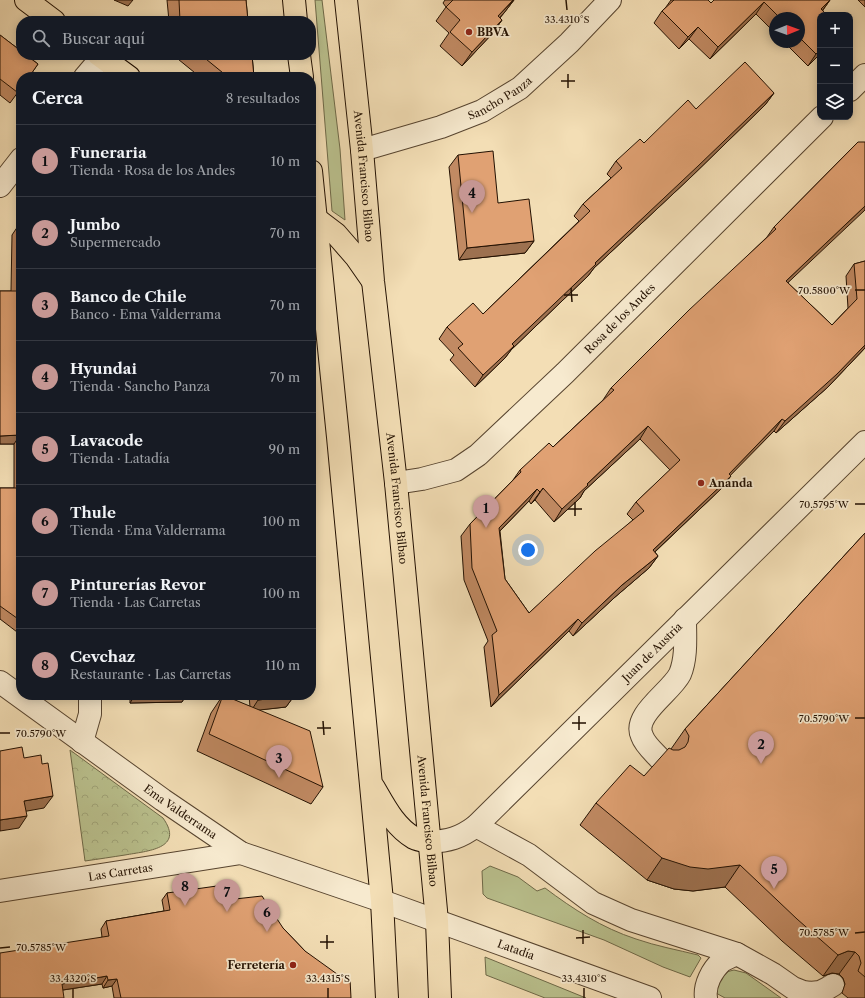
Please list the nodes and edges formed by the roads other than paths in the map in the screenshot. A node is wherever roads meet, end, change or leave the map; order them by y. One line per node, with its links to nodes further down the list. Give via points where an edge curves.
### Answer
1 (26, 0): 5 (main road)
2 (294, 0): 6 (main road)
3 (346, 0): 15 (main road, Avenida Francisco Bilbao)
4 (610, 0): 15 (street, Sancho Panza, via 569,43 520,88 482,111 441,127)
5 (47, 16)
6 (296, 16)
7 (300, 60): 11 (main road)
8 (101, 63): 9 (street); 10 (main road)
9 (91, 72)
10 (118, 72)
11 (301, 72)
12 (865, 75): 13 (street)
13 (853, 87)
14 (819, 120): 22 (street, Rosa de los Andes, via 565,373 478,455 456,470)
15 (362, 150): 20 (main road, Avenida Francisco Bilbao)
16 (16, 165): 17 (street)
17 (0, 186)
18 (316, 219): 20 (main road, via 336,234)
19 (316, 246): 30 (main road)
20 (373, 281): 22 (main road, Avenida Francisco Bilbao)
21 (865, 442): 23 (street, Juan de Austria)
22 (396, 483): 32 (main road, Avenida Francisco Bilbao)
23 (685, 619): 29 (street, via 684,660 680,673 640,724 642,738); 31 (street, Juan de Austria)
24 (0, 682): 25 (street, Ema Valderrama)
25 (16, 694)
26 (25, 700): 28 (street, Ema Valderrama)
27 (90, 700): 28 (street, via 90,714)
28 (82, 742): 33 (street, Ema Valderrama)
29 (661, 760)
30 (371, 784): 32 (main road, via 402,830 415,838); 35 (main road)
31 (476, 826): 32 (street, Juan de Austria, via 464,835 447,841); 37 (street, via 529,855 593,902 631,920)
32 (429, 842): 36 (main road, Avenida Francisco Bilbao)
33 (241, 853): 34 (street, Las Carretas); 35 (street, Ema Valderrama)
34 (0, 891)
35 (382, 901): 36 (street, Latadía); 39 (main road)
36 (437, 921): 40 (main road, Avenida Francisco Bilbao); 41 (street, Latadía)
37 (737, 954): 38 (street, via 792,988 803,992 820,992); 42 (street, via 722,962 711,975 705,991)
38 (833, 985)
39 (387, 998)
40 (440, 998)
41 (650, 998)
42 (706, 998)

